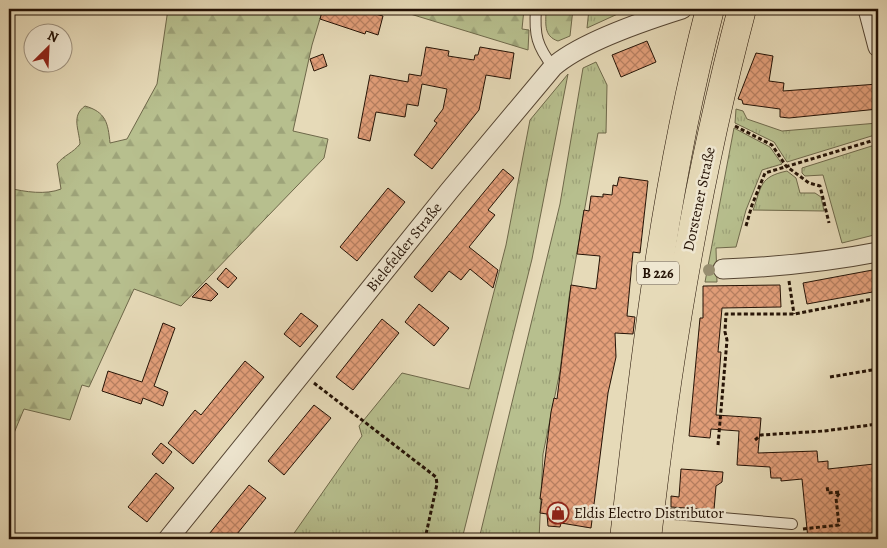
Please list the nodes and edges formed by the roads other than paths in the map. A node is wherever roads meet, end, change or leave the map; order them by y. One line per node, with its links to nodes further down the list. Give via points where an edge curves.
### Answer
1 (536, 9): 7 (lane, via 534,29 540,51)
2 (682, 9): 7 (street, Bielefelder Straße, via 570,55)
3 (710, 9): 13 (main road, Dorstener Straße / B 226, via 682,129 658,275)
4 (742, 9): 10 (main road, Dorstener Straße / B 226, via 684,274)
5 (868, 9): 6 (street)
6 (878, 47)
7 (553, 67): 12 (street, Bielefelder Straße)
8 (878, 252): 9 (street, via 787,266)
9 (723, 269)
10 (650, 512): 11 (lane); 14 (main road, Dorstener Straße / B 226)
11 (792, 524)
12 (168, 539)
13 (624, 539)
14 (647, 539)

